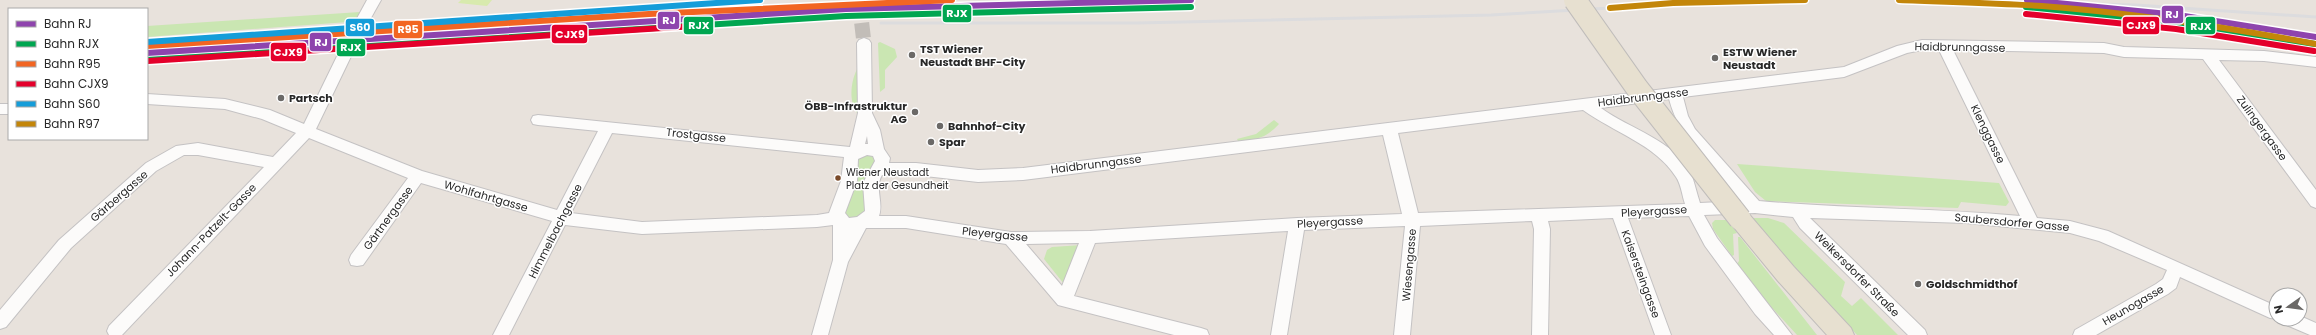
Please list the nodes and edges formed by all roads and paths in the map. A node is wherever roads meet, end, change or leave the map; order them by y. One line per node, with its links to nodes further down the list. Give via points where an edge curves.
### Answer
1 (374, 0): 3 (street)
2 (1575, 0): 25 (main road, bridge, via 1637,88)
3 (362, 22)
4 (864, 43): 12 (street)
5 (349, 46): 16 (street, Johann-Patzelt-Gasse)
6 (1944, 46): 7 (street, Haidbrunngasse, via 2104,48 2124,52); 9 (street, Haidbrunngasse, via 1910,46 1857,70); 31 (street, Klenggasse)
7 (2208, 54): 8 (street, Haidbrunngasse, via 2264,56); 21 (street, Zulingergasse)
8 (2316, 62)
9 (1675, 93): 11 (street, Haidbrunngasse); 25 (street, via 1681,116 1690,133)
10 (148, 99): 16 (street, Wohlfahrtgasse, via 224,104 265,114)
11 (1586, 104): 15 (street, Haidbrunngasse); 22 (street, via 1607,120 1649,142 1670,158 1684,176)
12 (865, 113): 17 (street); 18 (street, via 874,130)
13 (538, 120): 14 (street, Trostgasse)
14 (608, 126): 17 (street, Trostgasse); 27 (street, Himmelbachgasse)
15 (1389, 127): 18 (street, Haidbrunngasse, via 992,176 946,174 916,169); 29 (street, Wiesengasse)
16 (308, 130): 19 (street, Johann-Patzelt-Gasse); 20 (street, Wohlfahrtgasse)
17 (855, 152): 18 (street, Trostgasse, via 867,149); 30 (street, via 849,161 850,178 838,208)
18 (879, 158): 28 (street)
19 (275, 162): 41 (street, Gärbergasse, via 198,149 180,150 151,167 65,244); 42 (street, Johann-Patzelt-Gasse)
20 (418, 176): 27 (street, Wohlfahrtgasse); 35 (street, Gärtnergasse)
21 (2316, 202)
22 (1695, 209): 24 (street, Pleyergasse); 25 (street, Pleyergasse); 50 (street, via 1711,242 1761,309)
23 (1798, 211): 25 (street, Saubersdorfer Gasse); 31 (street, Saubersdorfer Gasse); 53 (street, Weikersdorfer Straße, via 1806,224)
24 (1620, 213): 26 (street, Pleyergasse); 49 (street, Kaisersteingasse)
25 (1748, 213): 38 (main road)
26 (1538, 214): 29 (street, Pleyergasse); 48 (street, via 1542,229)
27 (562, 218): 30 (street, Wohlfahrtgasse, via 642,228); 43 (street, Himmelbachgasse)
28 (866, 218): 30 (street, Wohlfahrtgasse, via 850,225); 34 (street, Pleyergasse); 36 (street)
29 (1412, 219): 32 (street, Pleyergasse); 47 (street, Wiesengasse, via 1414,231)
30 (839, 220): 36 (street)
31 (2031, 222): 37 (street, Saubersdorfer Gasse, via 2070,226 2102,235)
32 (1297, 224): 33 (street, Pleyergasse); 46 (street)
33 (1090, 237): 34 (street, Pleyergasse); 39 (street)
34 (1011, 238): 39 (street)
35 (357, 260)
36 (840, 262): 44 (street)
37 (2176, 267): 40 (street, Saubersdorfer Gasse); 54 (street, Heunogasse, via 2170,283 2162,289)
38 (1786, 274): 51 (street, via 1808,310); 52 (main road)
39 (1064, 300): 45 (street)
40 (2268, 309)
41 (0, 322)
42 (115, 331)
43 (501, 335)
44 (820, 335)
45 (1201, 335)
46 (1279, 335)
47 (1402, 335)
48 (1540, 335)
49 (1663, 335)
50 (1784, 335)
51 (1828, 335)
52 (1842, 335)
53 (1919, 335)
54 (2082, 335)

